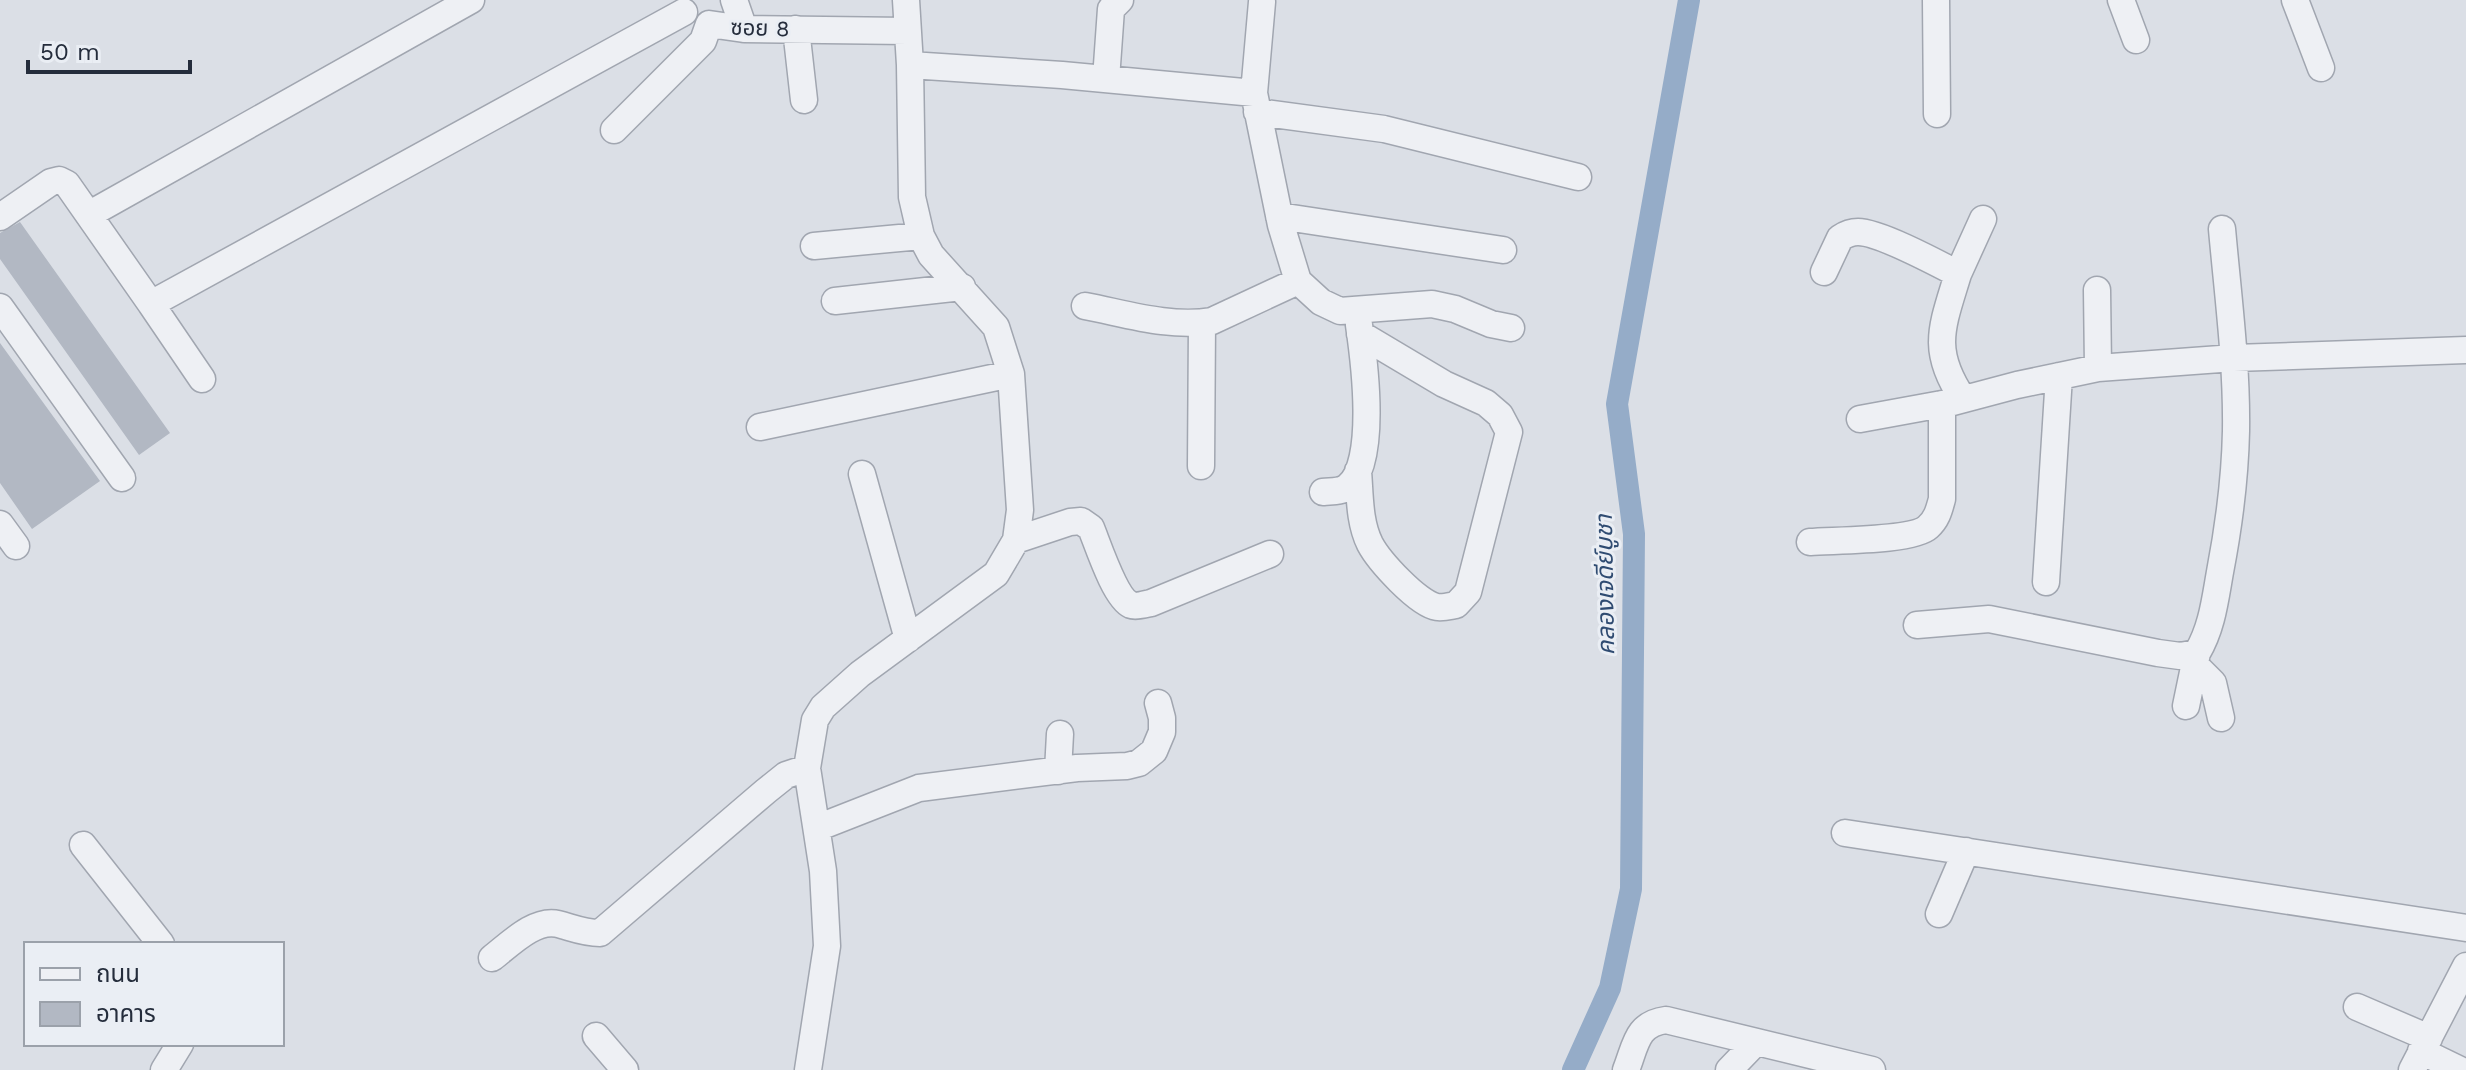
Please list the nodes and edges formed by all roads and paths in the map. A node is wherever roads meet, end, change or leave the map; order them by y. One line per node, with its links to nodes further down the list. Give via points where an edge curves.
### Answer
1 (471, 0): 23 (street)
2 (734, 0): 11 (street)
3 (906, 0): 13 (street)
4 (1120, 0): 17 (street, via 1111,9)
5 (1936, 0): 20 (street)
6 (2121, 0): 14 (street)
7 (2295, 0): 16 (street)
8 (1262, 2): 19 (street)
9 (681, 6): 10 (street); 37 (street)
10 (709, 24): 11 (street, ซอย 8); 21 (street, ซอย 8, via 703,41)
11 (744, 29): 12 (street, ซอย 8)
12 (796, 29): 13 (street, ซอย 8); 18 (street)
13 (907, 31): 15 (street)
14 (2136, 40)
15 (910, 65): 17 (street); 28 (street, via 912,197)
16 (2321, 68)
17 (1106, 79): 19 (street)
18 (804, 100)
19 (1256, 102): 22 (street); 24 (street)
20 (1937, 114)
21 (614, 130)
22 (1578, 177)
23 (90, 214): 25 (street, via 59,180); 37 (street)
24 (1279, 216): 30 (street); 33 (street)
25 (0, 217)
26 (1983, 219): 32 (street)
27 (2222, 229): 44 (street)
28 (921, 236): 29 (street); 34 (street, via 931,255)
29 (814, 246)
30 (1503, 250)
31 (1824, 272): 32 (street, via 1840,238 1857,232)
32 (1958, 274): 49 (street, via 1941,354)
33 (1298, 281): 40 (street, via 1321,302); 41 (street)
34 (962, 287): 36 (street); 46 (street, via 996,327)
35 (2097, 290): 45 (street)
36 (835, 301)
37 (151, 304): 48 (street)
38 (1085, 306): 41 (street, via 1178,324)
39 (0, 307): 55 (street)
40 (1358, 322): 42 (street, via 1432,304); 53 (street, via 1367,403); 53 (street, via 1444,384 1486,403 1509,432 1468,592 1456,605 1426,602 1396,577 1370,544 1361,514)
41 (1202, 323): 52 (street)
42 (1511, 328)
43 (2466, 350): 44 (street)
44 (2234, 358): 45 (street); 65 (street, via 2230,520 2207,637)
45 (2098, 368): 47 (street)
46 (1011, 374): 51 (street); 58 (street, via 1020,510)
47 (2059, 376): 49 (street); 62 (street)
48 (202, 379)
49 (1953, 402): 50 (street); 59 (street, via 1939,514 1927,529)
50 (1860, 419)
51 (760, 427)
52 (1201, 466)
53 (1358, 471): 56 (street, via 1344,490)
54 (862, 474): 64 (street)
55 (122, 478)
56 (1323, 492)
57 (0, 524): 60 (street)
58 (1016, 540): 61 (street, via 1081,521 1091,528 1121,595 1135,605); 64 (street, via 996,574)
59 (1810, 542)
60 (16, 546)
61 (1270, 554)
62 (2046, 582)
63 (1917, 625): 65 (street, via 1989,619)
64 (908, 639): 70 (street, via 823,707 815,720)
65 (2196, 660): 67 (street); 68 (street, via 2213,683)
66 (1158, 703): 71 (street, via 1162,732 1154,751 1139,763)
67 (2186, 706)
68 (2221, 718)
69 (1060, 734): 71 (street)
70 (807, 768): 72 (street); 79 (street, via 786,775 600,933 544,924)
71 (1058, 771): 72 (street, via 919,788)
72 (817, 828): 88 (street, via 827,946)
73 (1845, 833): 75 (street)
74 (83, 845): 78 (street)
75 (1966, 851): 76 (street); 77 (street)
76 (1939, 914)
77 (2466, 928)
78 (159, 942)
79 (492, 958)
80 (2466, 966): 85 (street)
81 (2357, 1007): 85 (street)
82 (596, 1036): 87 (street)
83 (1756, 1042): 89 (street, via 1666,1020 1651,1022 1642,1030); 90 (street); 91 (street)
84 (179, 1046): 86 (street)
85 (2421, 1053): 92 (street)
86 (164, 1070)
87 (625, 1070)
88 (808, 1070)
89 (1626, 1070)
90 (1729, 1070)
91 (1872, 1070)
92 (2460, 1070)

